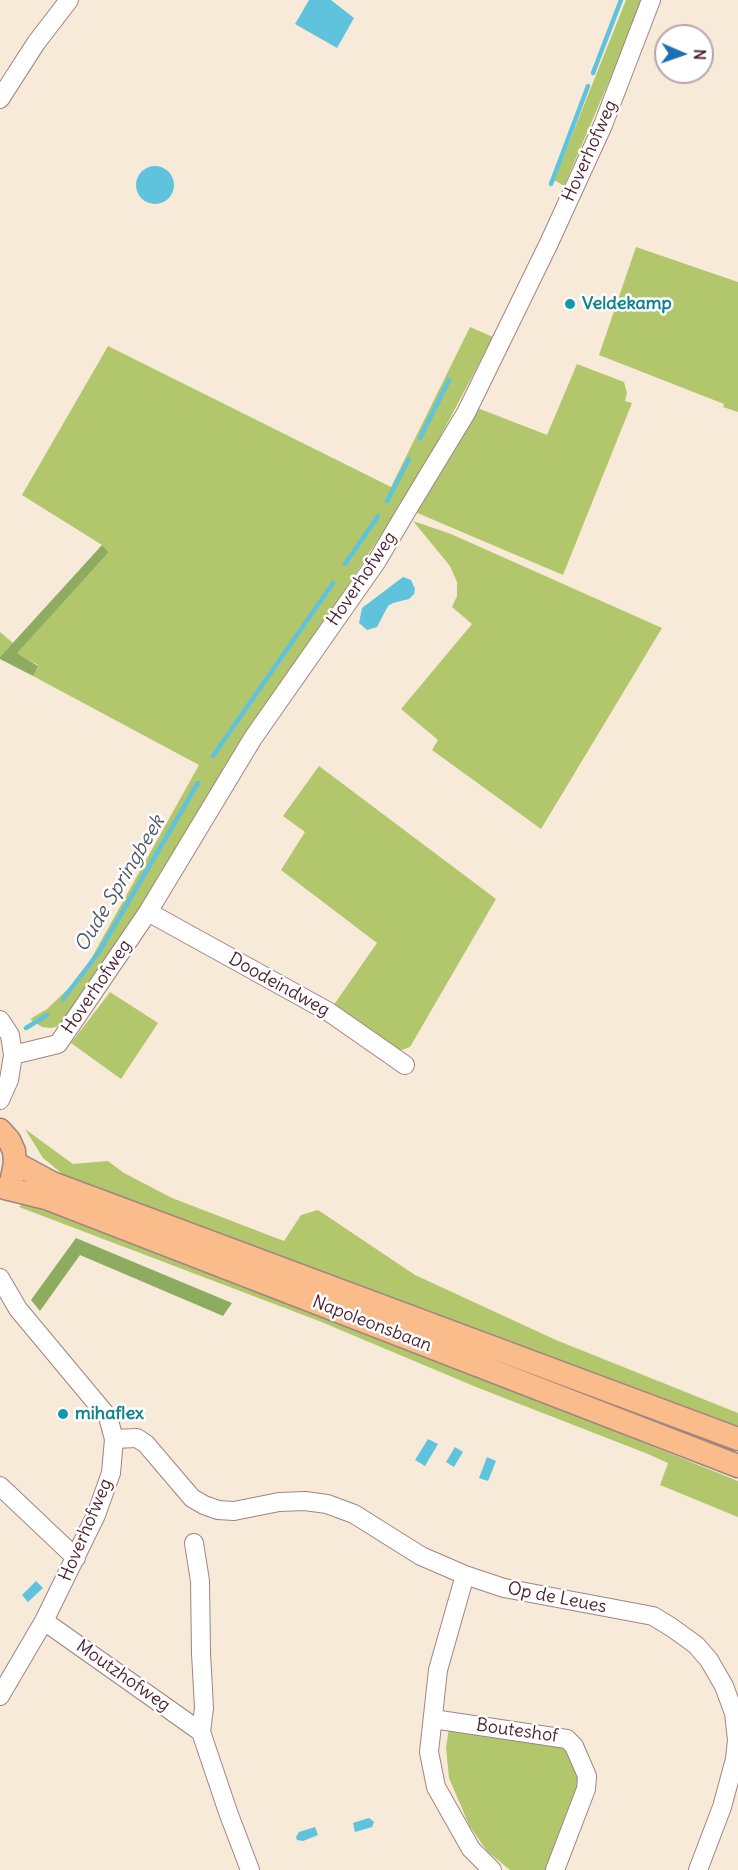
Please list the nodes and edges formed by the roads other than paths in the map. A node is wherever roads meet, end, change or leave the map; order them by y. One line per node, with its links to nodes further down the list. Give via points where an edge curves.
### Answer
1 (69, 0): 3 (street)
2 (651, 0): 4 (street, Hoverhofweg, via 603,125 466,413 376,561 253,738)
3 (0, 99)
4 (148, 912): 6 (street, Hoverhofweg, via 58,1044); 7 (street, Doodeindweg, via 329,1012)
5 (0, 1020): 6 (street, via 10,1035)
6 (13, 1055): 8 (street, via 9,1080)
7 (405, 1065)
8 (0, 1100)
9 (0, 1130): 10 (main road, via 14,1151)
10 (15, 1163): 11 (main road); 13 (main road, Napoleonsbaan, via 52,1183)
11 (3, 1191): 15 (main road, Napoleonsbaan, via 57,1202)
12 (0, 1278): 14 (street, Hoverhofweg, via 18,1309 108,1417)
13 (738, 1438)
14 (114, 1439): 18 (street, Hoverhofweg, via 111,1473); 19 (street, Op de Leues, via 137,1438 146,1444 192,1498 204,1505 234,1511 279,1502 327,1504 354,1514 421,1556)
15 (738, 1466)
16 (0, 1486): 18 (street)
17 (194, 1543): 23 (street, via 200,1581 204,1708)
18 (76, 1558): 20 (street, Hoverhofweg)
19 (465, 1575): 22 (street, via 438,1670); 27 (street, Op de Leues, via 504,1588 653,1616 696,1645 709,1660 734,1713 737,1740 722,1807)
20 (44, 1620): 21 (street, Hoverhofweg); 23 (street, Moutzhofweg)
21 (0, 1696)
22 (433, 1719): 25 (street, via 429,1752 436,1787 471,1849); 26 (street, Bouteshof, via 567,1739 574,1746 587,1776 586,1789)
23 (201, 1732): 24 (street)
24 (250, 1870)
25 (492, 1870)
26 (555, 1870)
27 (698, 1870)

